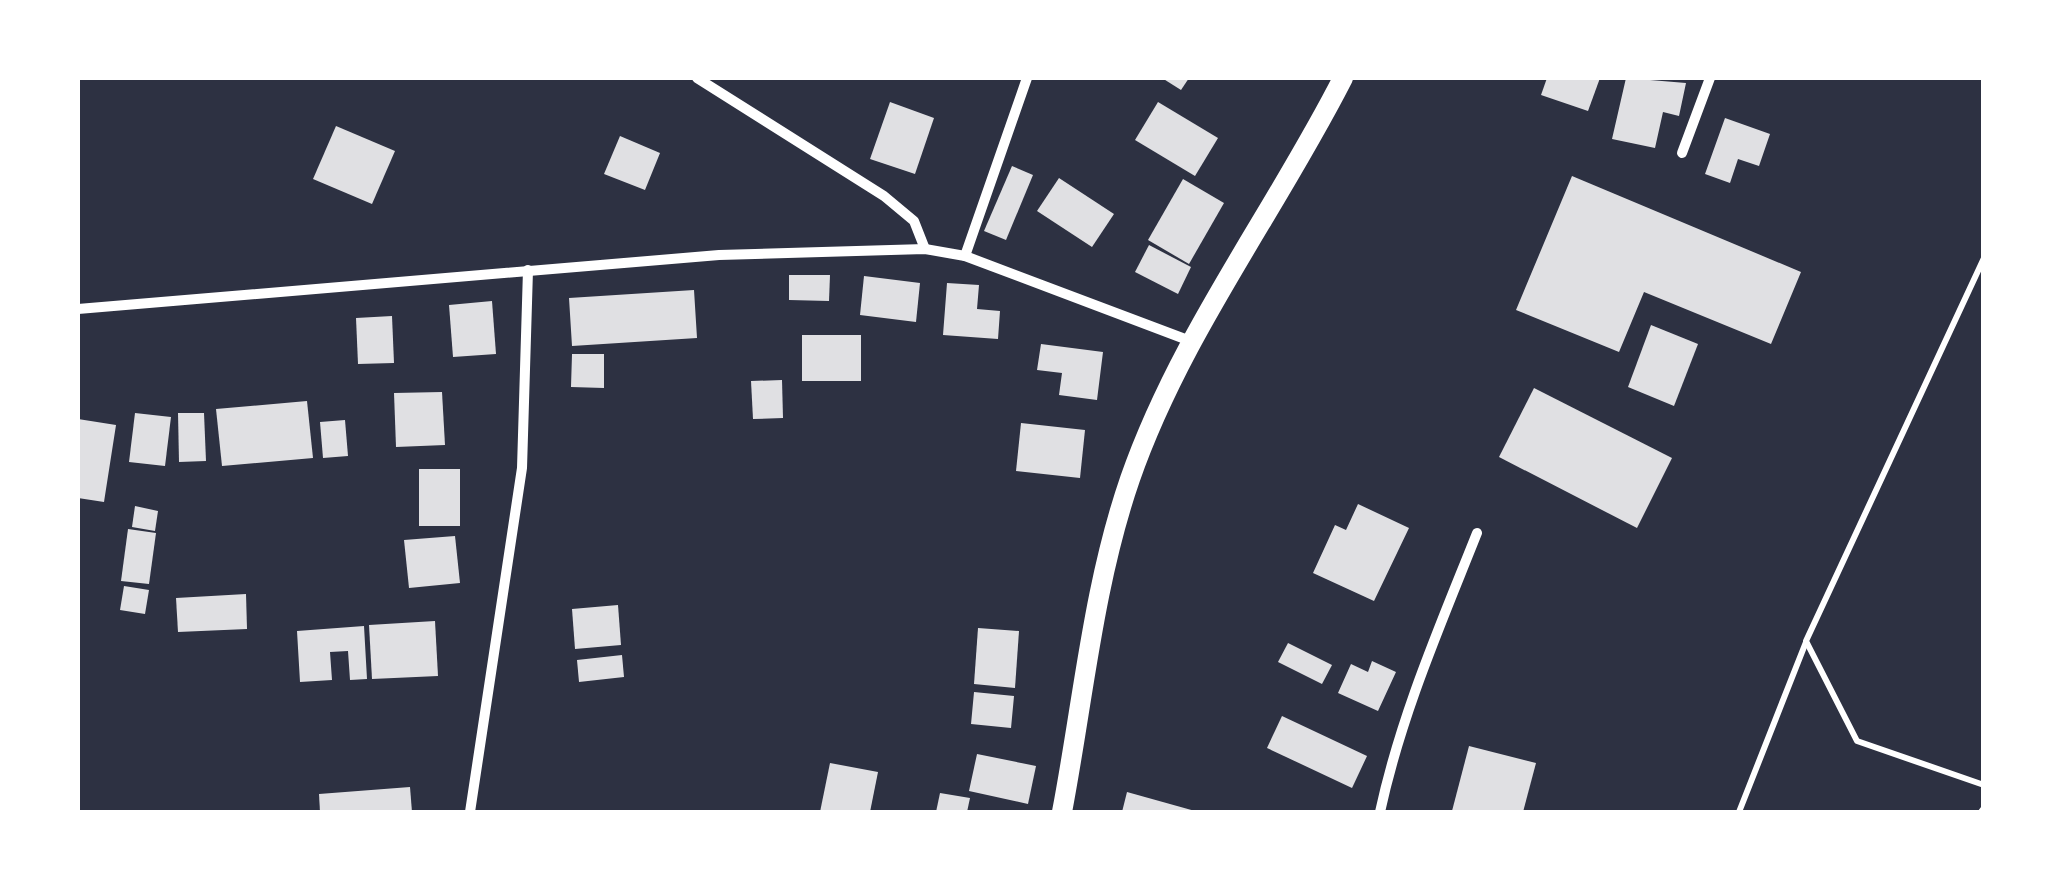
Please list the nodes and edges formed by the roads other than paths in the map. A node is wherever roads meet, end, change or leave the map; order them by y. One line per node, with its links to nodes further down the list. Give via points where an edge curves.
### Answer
1 (697, 78): 6 (street, via 884,196 914,222)
2 (1027, 78): 7 (street)
3 (1343, 78): 10 (main road)
4 (1710, 78): 5 (street)
5 (1682, 152)
6 (925, 249): 7 (street); 8 (street, via 804,250)
7 (965, 256): 10 (street)
8 (528, 270): 9 (street); 12 (street, via 522,468)
9 (78, 308)
10 (1193, 342): 13 (main road, via 1116,527)
11 (1477, 533): 14 (street, via 1394,746)
12 (470, 812)
13 (1062, 812)
14 (1380, 812)

